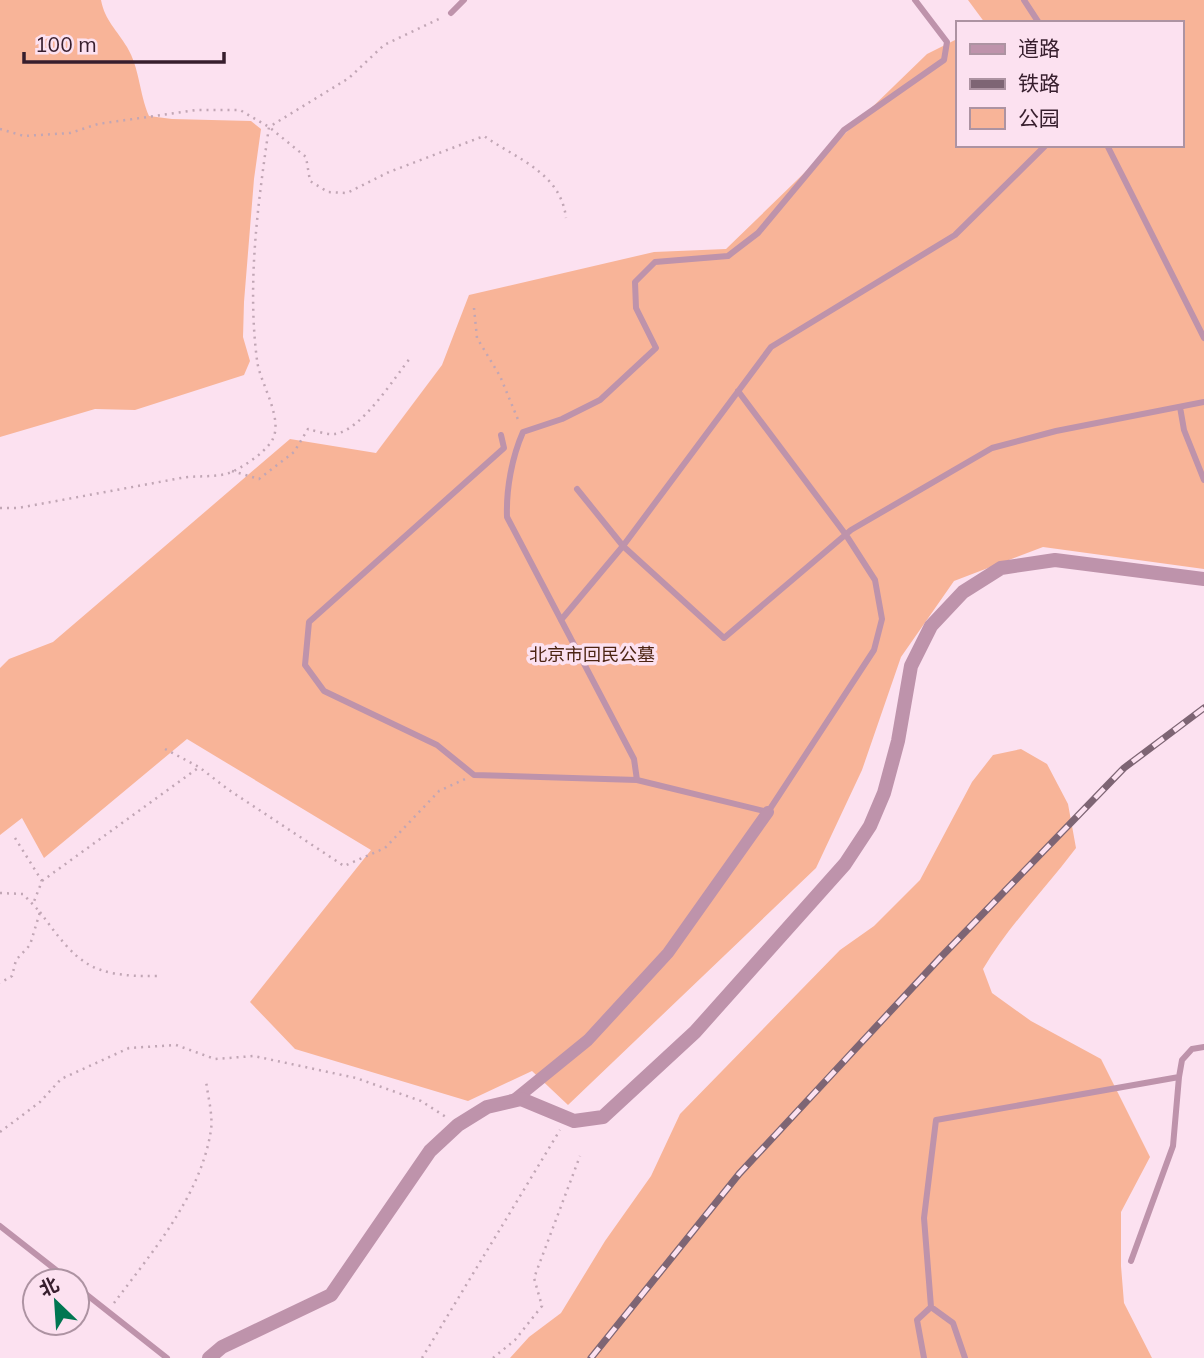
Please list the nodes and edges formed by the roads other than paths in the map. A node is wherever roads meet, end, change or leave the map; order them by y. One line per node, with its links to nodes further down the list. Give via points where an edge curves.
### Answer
1 (464, 0): 4 (lane)
2 (915, 0): 18 (lane, via 947,42 944,60 844,130 758,233 728,256 655,262 635,282 636,308 656,348 600,400 523,432 506,500 507,517)
3 (1024, 0): 5 (lane)
4 (451, 13)
5 (1038, 21)
6 (1044, 147): 9 (lane, via 955,235 771,347)
7 (1108, 147): 8 (lane)
8 (1204, 338)
9 (738, 391): 15 (lane); 16 (lane)
10 (1204, 402): 11 (lane)
11 (1181, 407): 13 (lane, via 1184,430); 15 (lane, via 992,448)
12 (501, 435): 19 (lane, via 504,448 309,622 305,665 324,691 438,746 474,775)
13 (1204, 480)
14 (577, 489): 16 (lane)
15 (846, 535): 16 (lane, via 724,638); 20 (lane, via 875,580 882,619 874,650)
16 (623, 546): 18 (lane)
17 (1204, 579): 23 (street, via 1055,560 1000,568 963,592 931,626 911,666 884,793 870,826 845,864 695,1032 603,1117 575,1121 521,1099)
18 (561, 620): 19 (lane, via 634,759)
19 (637, 780): 20 (lane)
20 (768, 812): 23 (street, via 668,953 588,1040)
21 (1204, 1047): 22 (lane, via 1192,1049 1182,1060)
22 (1179, 1077): 25 (lane, via 1173,1146); 28 (lane, via 936,1120 924,1218)
23 (513, 1101): 30 (street, via 487,1107 458,1125 430,1152 331,1295 222,1347)
24 (0, 1226): 26 (lane)
25 (1130, 1261)
26 (52, 1267)
27 (91, 1298): 29 (lane)
28 (930, 1307): 31 (lane, via 917,1320); 32 (lane, via 953,1323)
29 (167, 1358)
30 (209, 1358)
31 (924, 1358)
32 (965, 1358)

